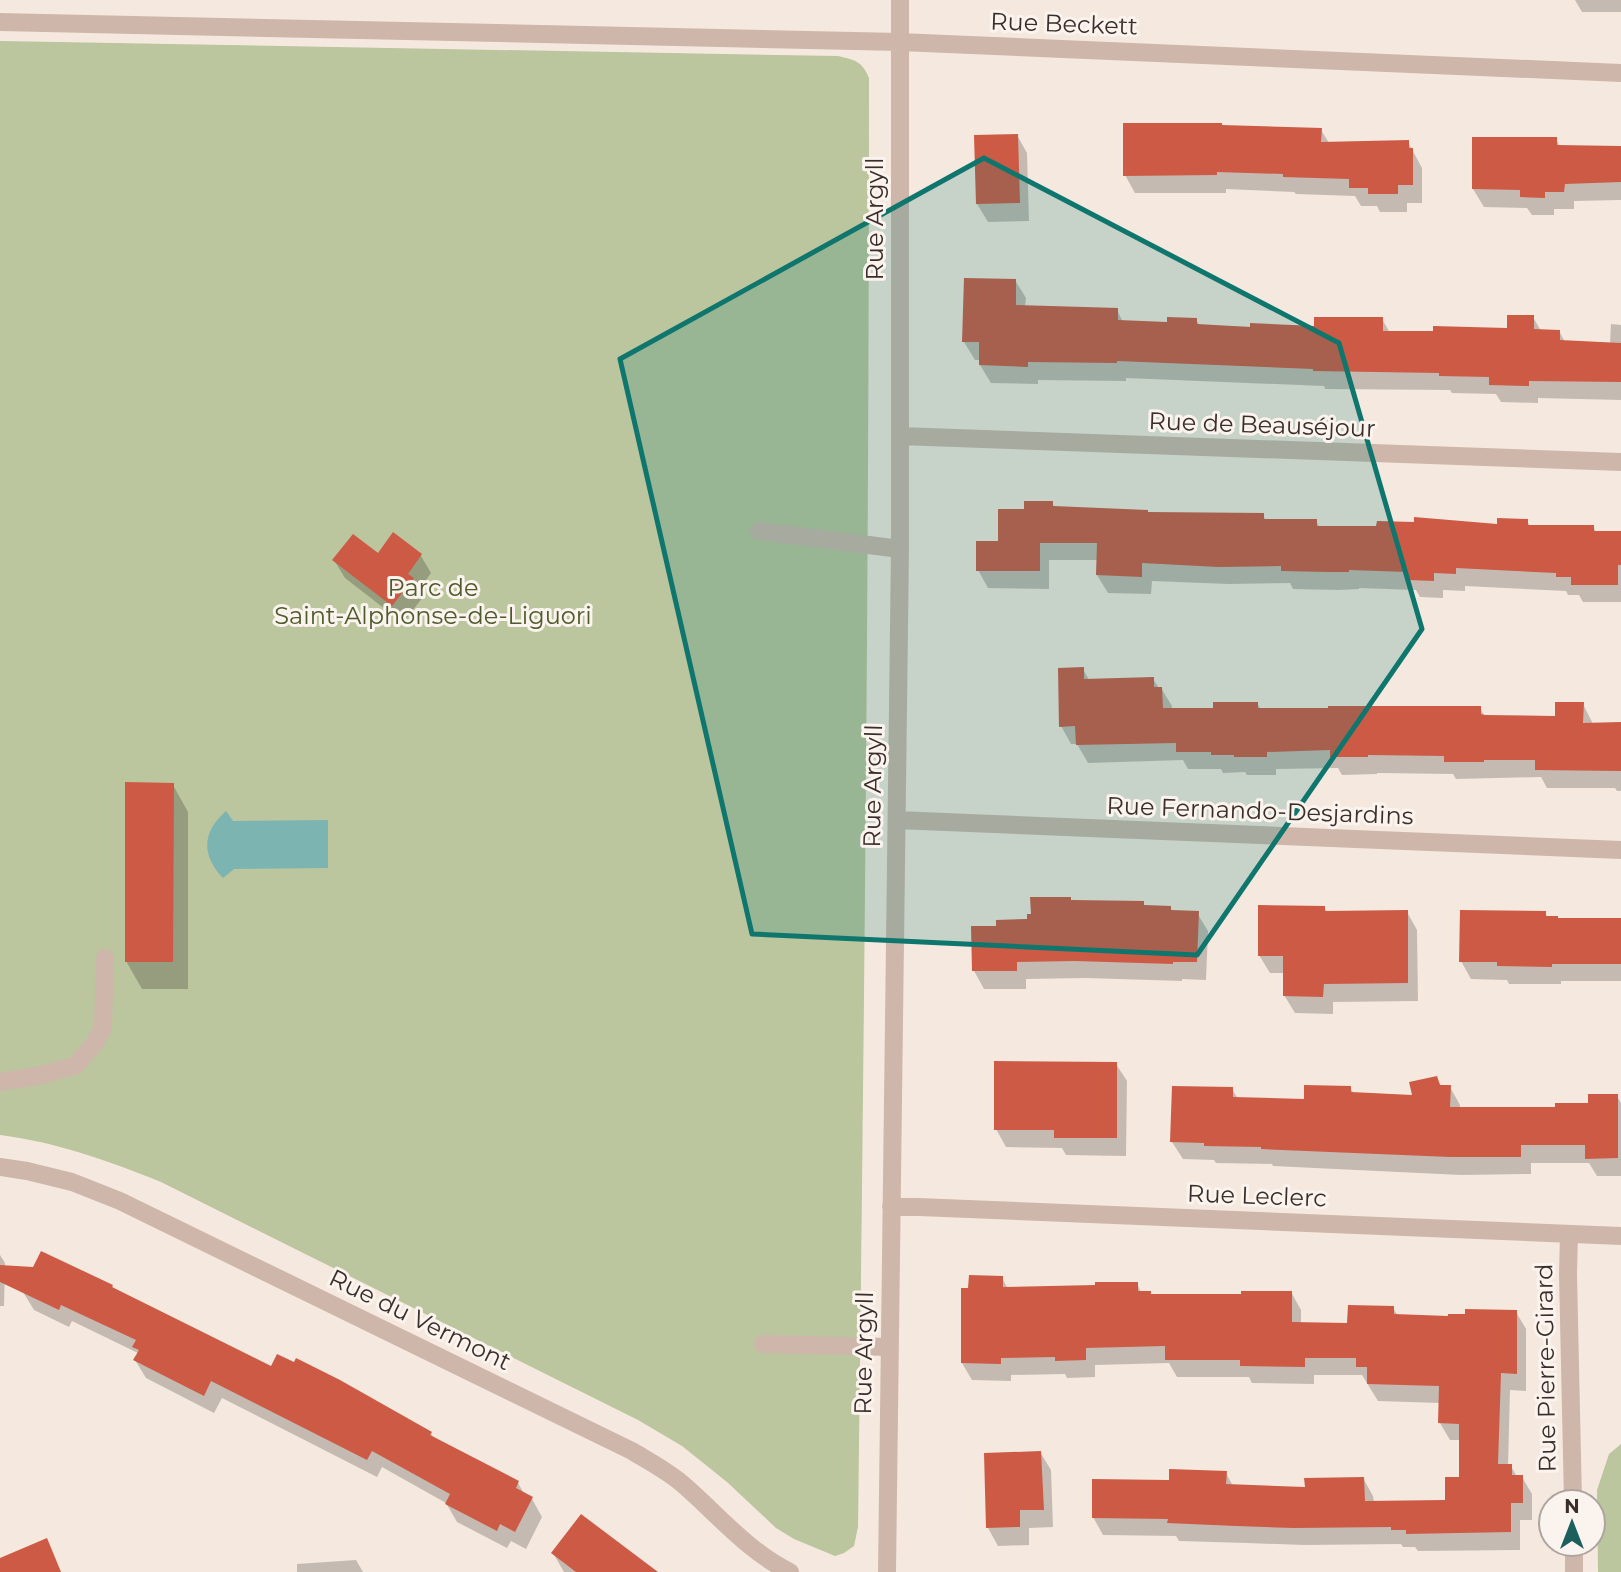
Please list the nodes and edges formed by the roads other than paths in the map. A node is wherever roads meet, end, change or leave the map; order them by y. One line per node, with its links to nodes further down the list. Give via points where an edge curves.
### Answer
1 (901, 0): 3 (street, Rue Argyll)
2 (0, 22): 3 (street, Rue Beckett)
3 (900, 42): 4 (street, Rue Beckett); 5 (street, Rue Argyll)
4 (1621, 73)
5 (900, 436): 6 (street, Rue de Beauséjour); 8 (street, Rue Argyll)
6 (1621, 462)
7 (759, 531): 8 (street)
8 (900, 549): 9 (street, Rue Argyll)
9 (897, 820): 10 (street, Rue Fernando-Desjardins); 14 (street, Rue Argyll)
10 (1621, 850)
11 (105, 958): 12 (street, via 103,1028 76,1066)
12 (0, 1082)
13 (0, 1167): 20 (street, Rue du Vermont, via 72,1182 120,1201 632,1451 684,1485 764,1557)
14 (891, 1207): 15 (street, Rue Leclerc); 18 (street, Rue Argyll)
15 (1569, 1234): 16 (street, Rue Leclerc); 19 (street, Rue Pierre-Girard)
16 (1621, 1236)
17 (763, 1344): 18 (street)
18 (889, 1347): 21 (street, Rue Argyll)
19 (1573, 1488)
20 (790, 1572)
21 (887, 1572)

